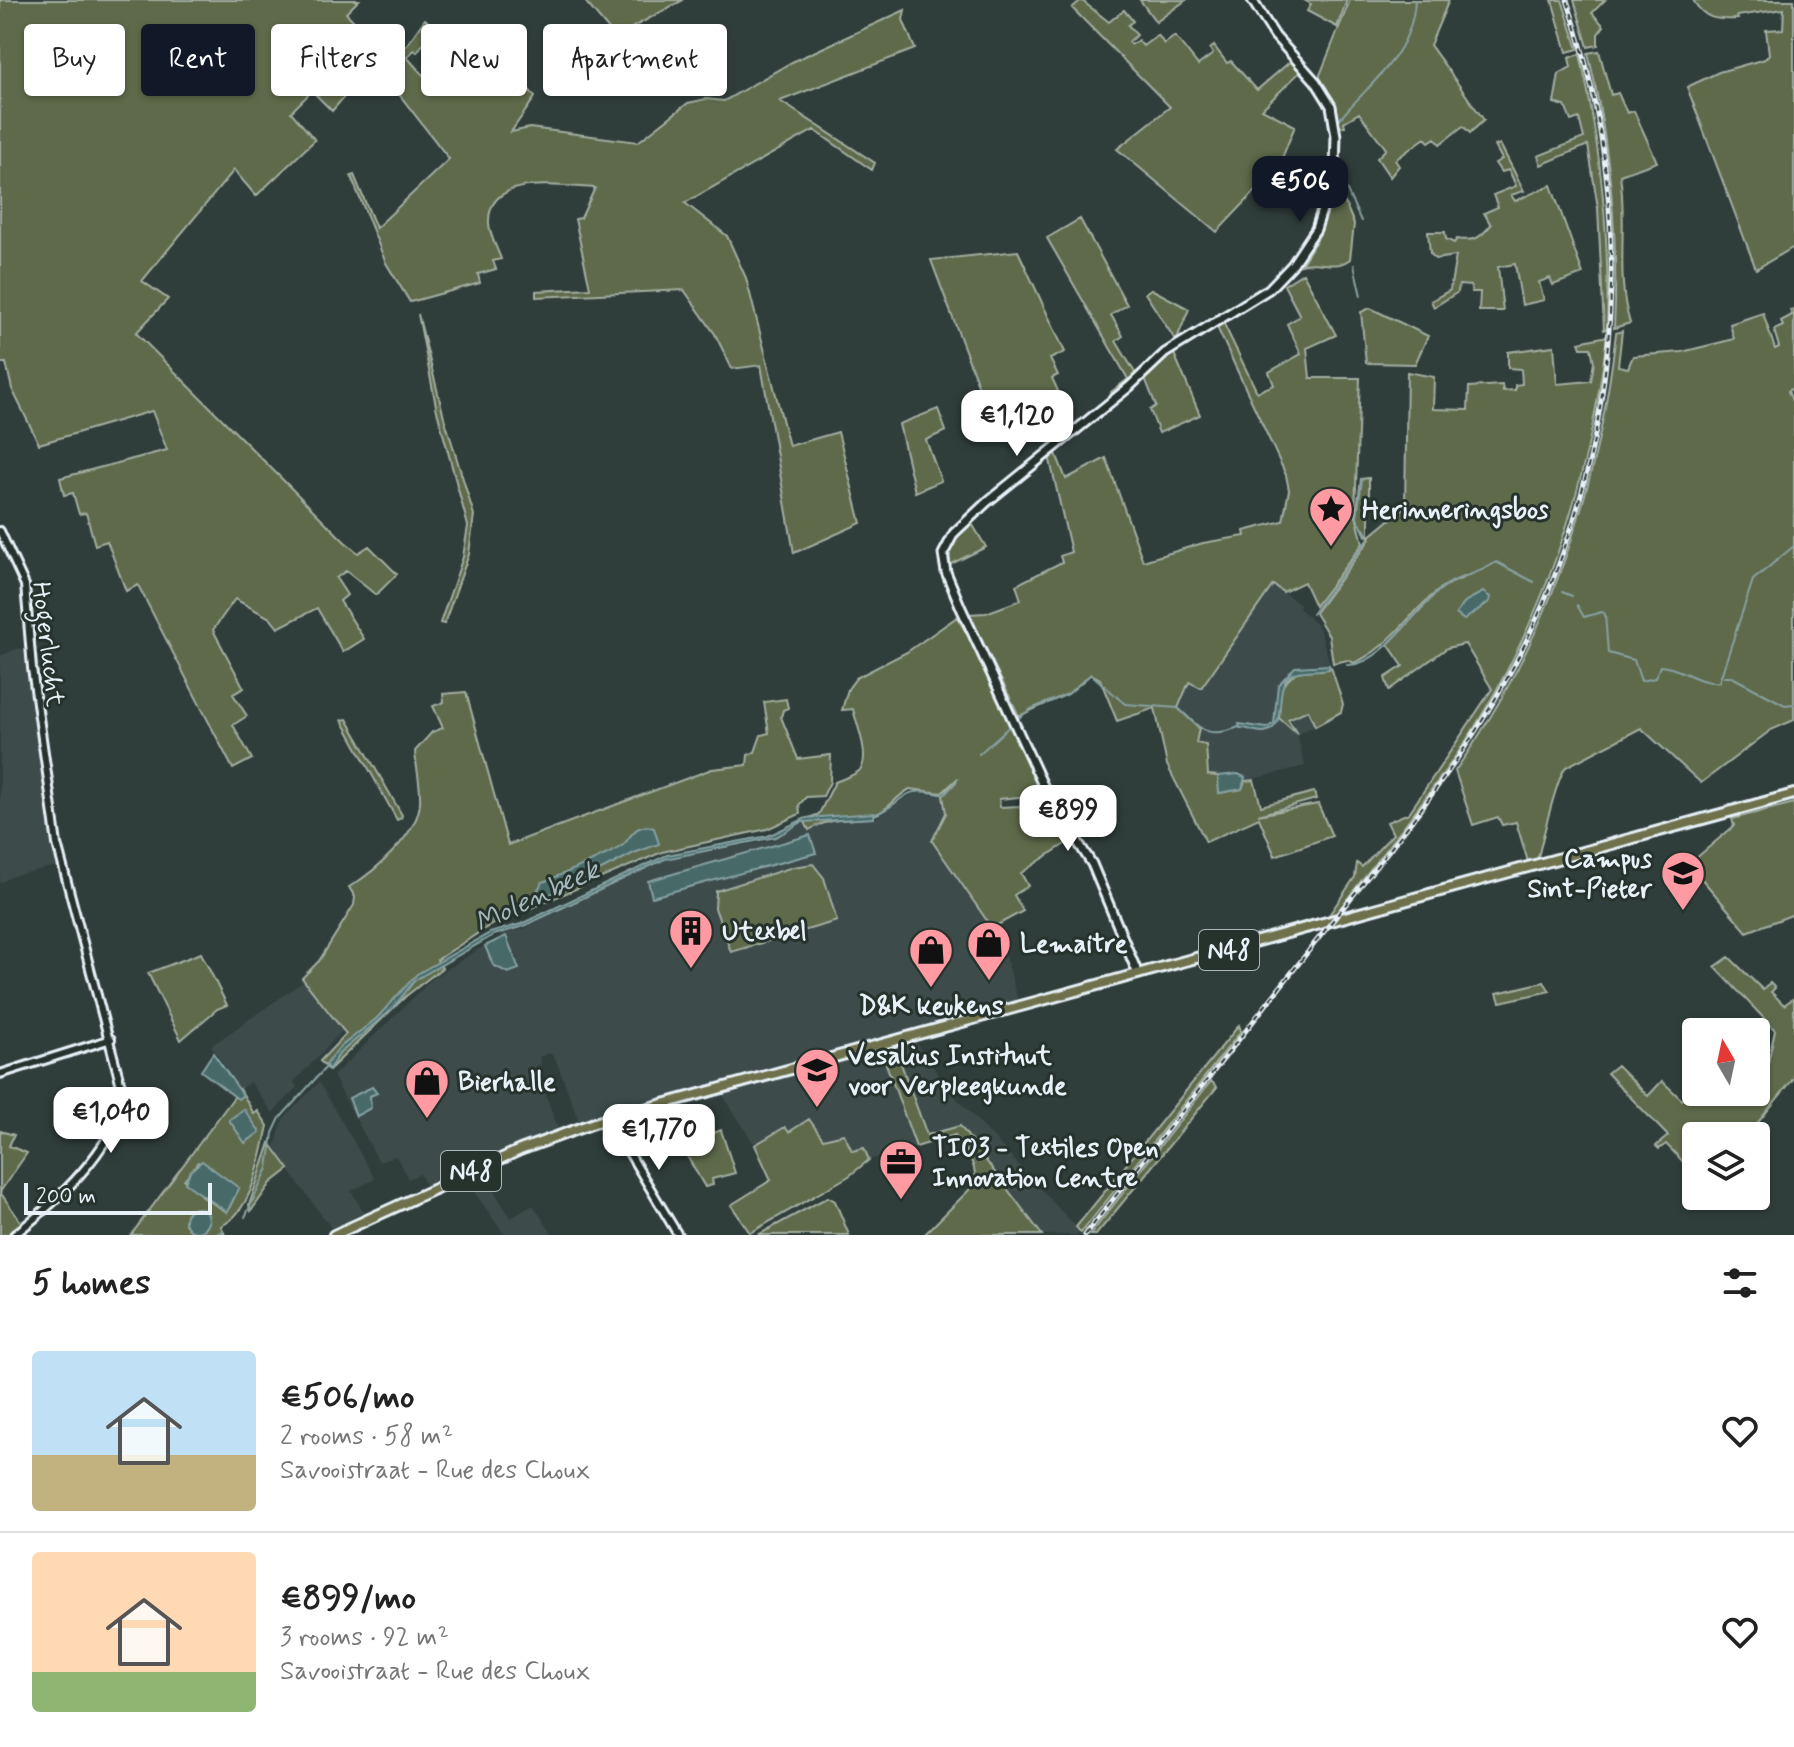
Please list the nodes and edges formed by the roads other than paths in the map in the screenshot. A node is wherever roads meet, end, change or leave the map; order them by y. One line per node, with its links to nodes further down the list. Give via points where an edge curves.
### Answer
1 (1252, 0): 4 (main road, via 1331,106 1336,150 1324,207 1306,245 1269,289 1179,342 987,502 948,541 943,554 946,572 1047,794 1104,887)
2 (0, 531): 5 (street, Hogerlucht, via 25,585 41,735 62,861)
3 (1794, 794): 4 (main road, N48)
4 (1138, 974): 7 (main road, N48)
5 (111, 1039): 6 (street); 8 (street, Hogerlucht, via 123,1103 78,1179)
6 (0, 1074)
7 (613, 1118): 9 (main road, N48, via 535,1143); 10 (street)
8 (14, 1235)
9 (334, 1235)
10 (678, 1235)

